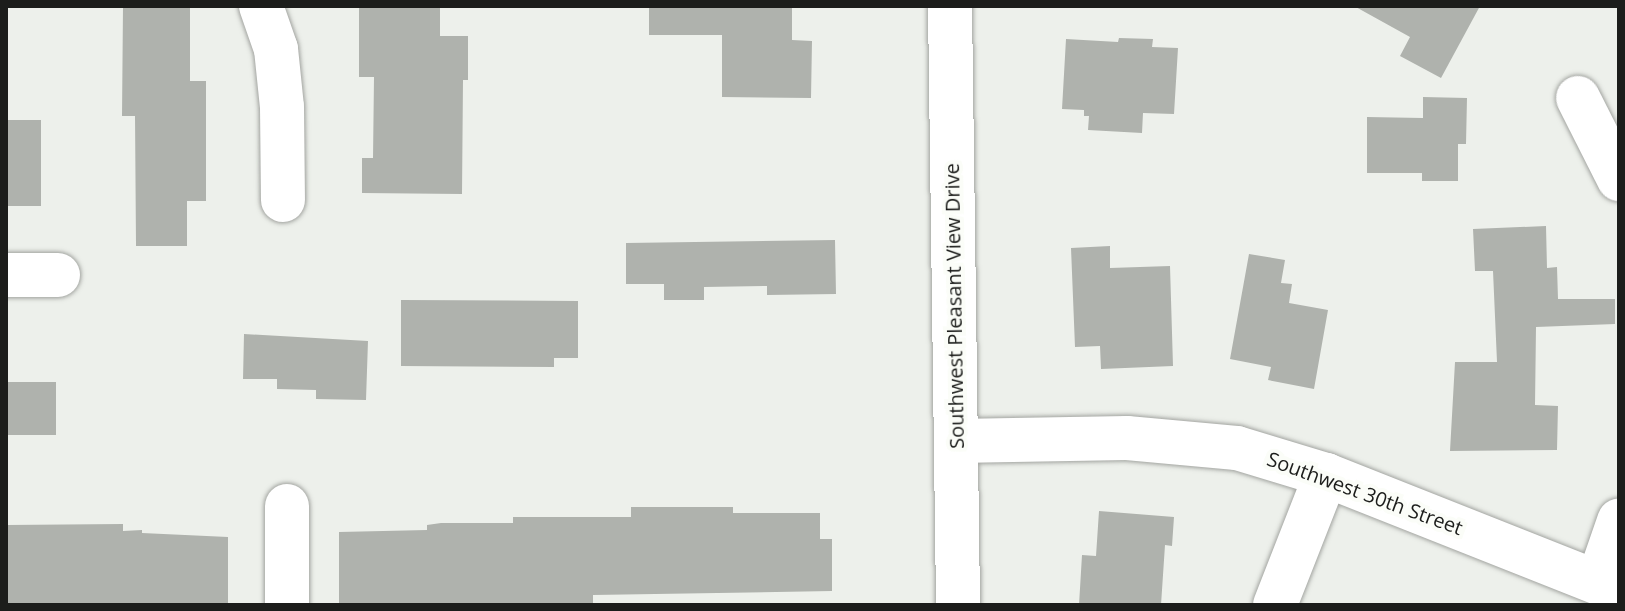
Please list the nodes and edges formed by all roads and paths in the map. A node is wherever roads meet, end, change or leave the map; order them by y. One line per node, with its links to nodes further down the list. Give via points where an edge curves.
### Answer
1 (261, 6): 5 (street, via 276,49)
2 (950, 6): 8 (street, Southwest Pleasant View Drive)
3 (1578, 98): 4 (street)
4 (1619, 179)
5 (283, 200)
6 (6, 275): 7 (street)
7 (58, 275)
8 (956, 441): 9 (street, Southwest 30th Street, via 1183,441 1237,448); 14 (street, Southwest Pleasant View Drive)
9 (1326, 475): 12 (street, Southwest 30th Street); 15 (street)
10 (287, 506): 13 (street)
11 (1619, 521): 12 (street)
12 (1608, 587)
13 (287, 605)
14 (958, 605)
15 (1275, 605)

